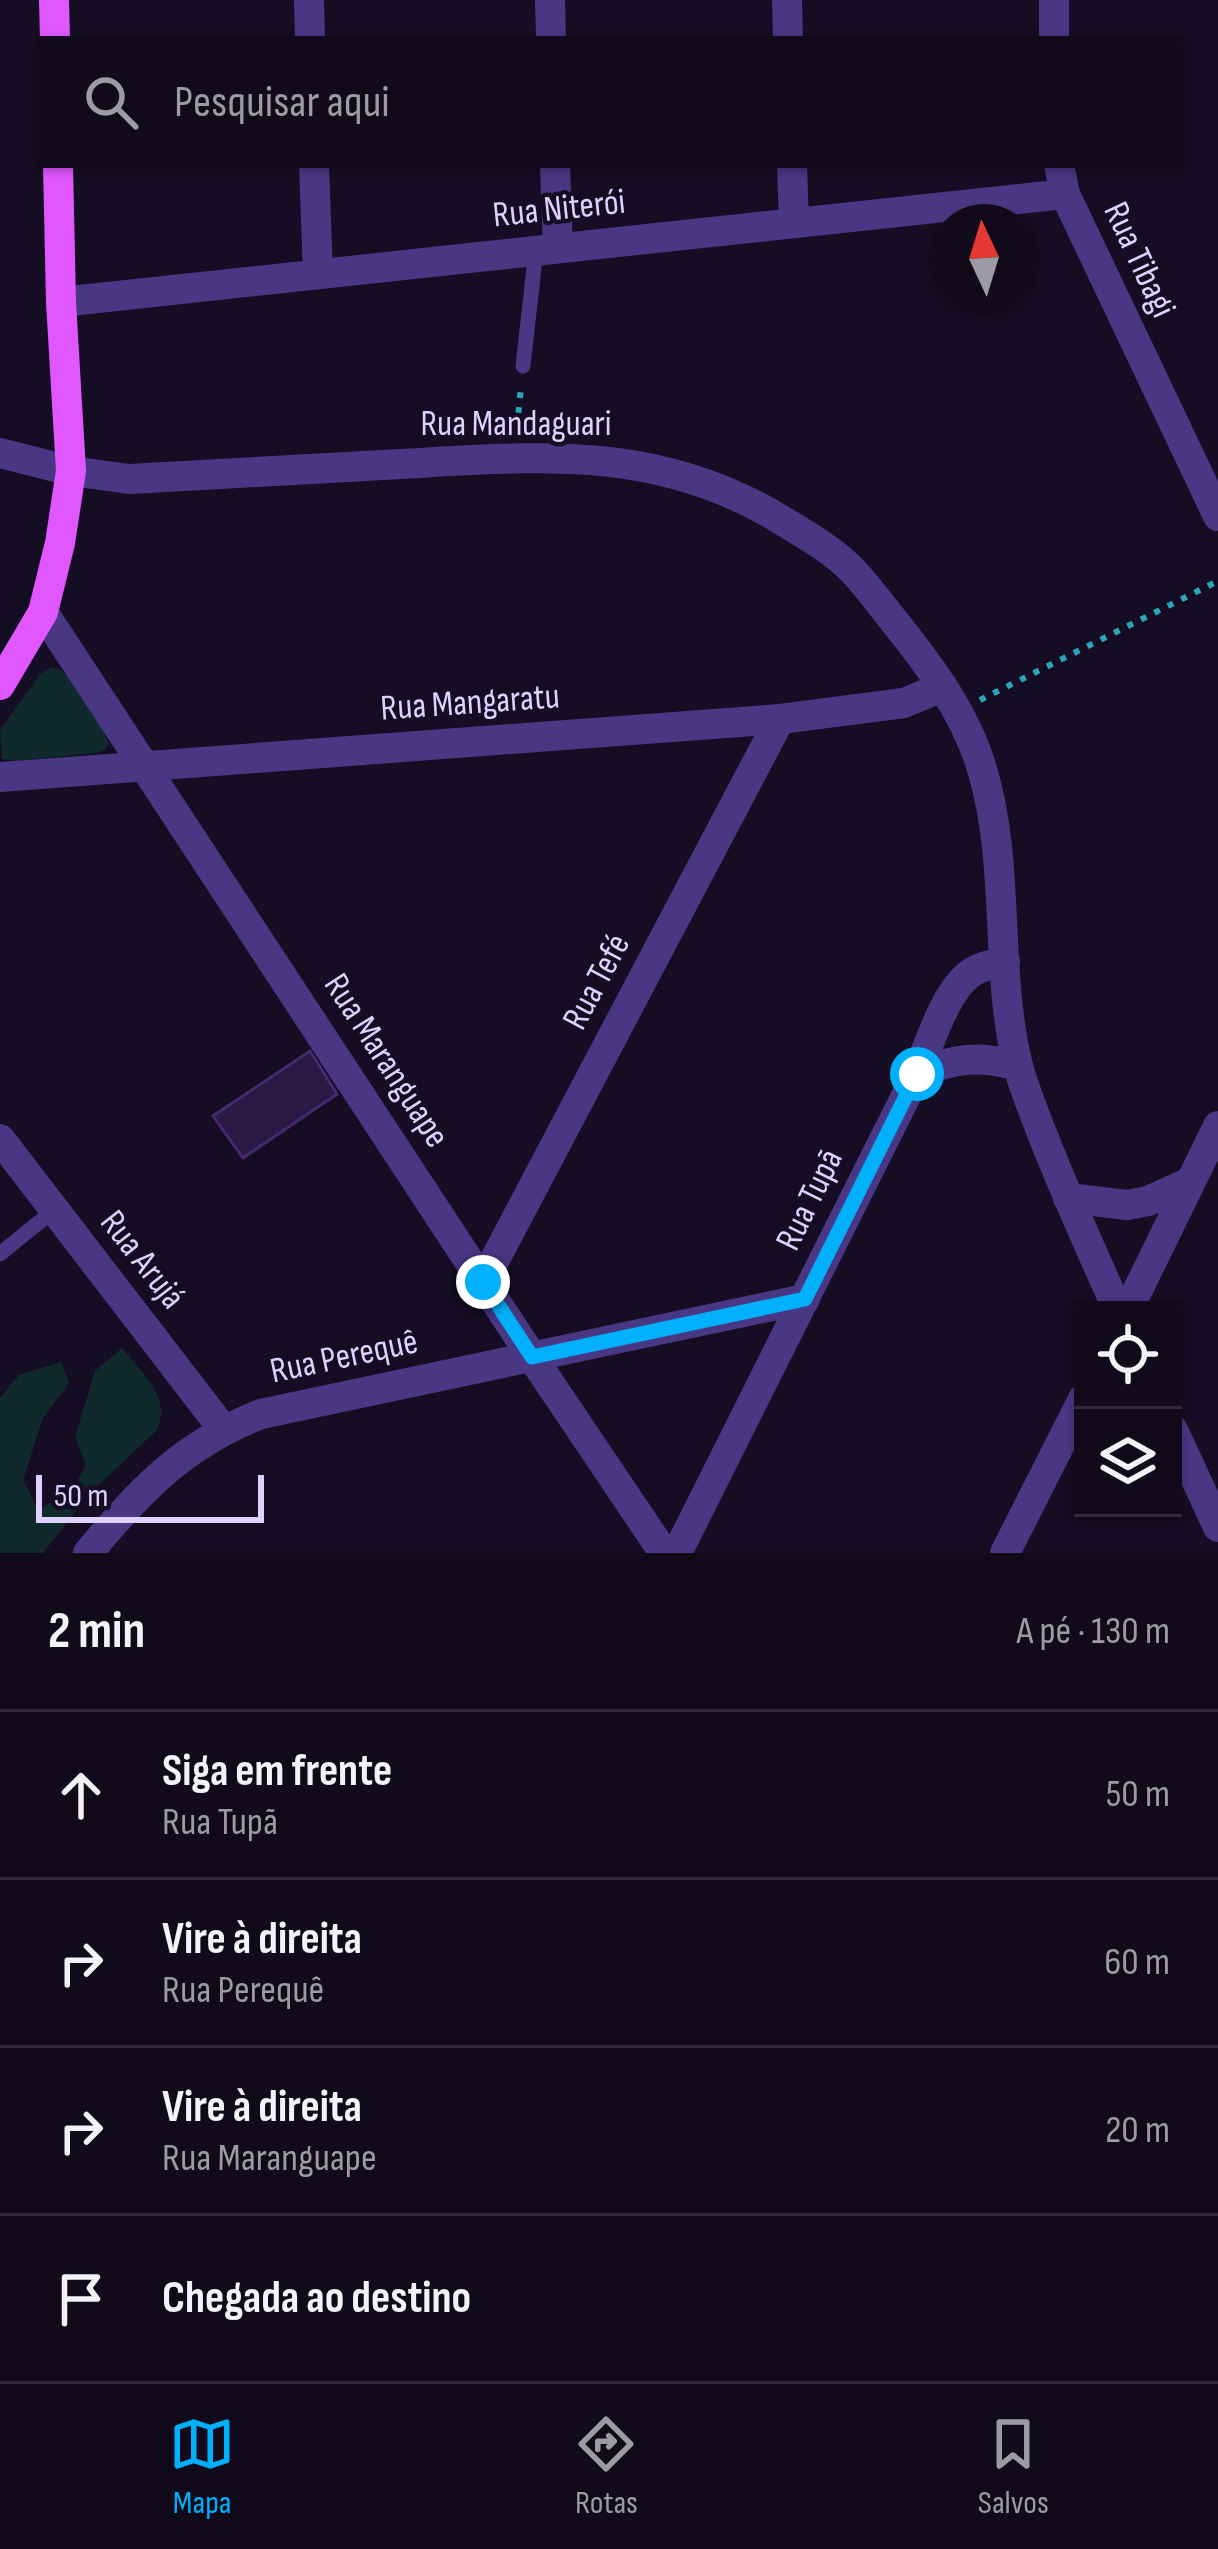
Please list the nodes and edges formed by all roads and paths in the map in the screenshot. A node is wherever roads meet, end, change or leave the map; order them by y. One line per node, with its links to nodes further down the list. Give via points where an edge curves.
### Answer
1 (54, 0): 6 (main road)
2 (309, 0): 7 (street)
3 (550, 0): 8 (street)
4 (787, 0): 9 (street)
5 (1054, 0): 10 (street)
6 (55, 36)
7 (310, 36)
8 (551, 36)
9 (788, 36)
10 (1054, 36)
11 (58, 168): 19 (main road)
12 (314, 168): 18 (street)
13 (555, 168): 17 (street)
14 (792, 168): 16 (street)
15 (1062, 179): 16 (street, Rua Niterói); 24 (street, Rua Tibagi)
16 (794, 223): 17 (street, Rua Niterói)
17 (547, 249): 18 (street, Rua Niterói); 20 (lane)
18 (318, 274): 19 (street, Rua Niterói)
19 (61, 302): 23 (main road)
20 (523, 366): 22 (path)
21 (0, 453): 23 (street, Rua Mandaguari)
22 (514, 457): 23 (street, Rua Mandaguari, via 129,479); 28 (street, Rua Mandaguari, via 645,465 756,505 853,571)
23 (70, 472): 26 (main road)
24 (1218, 515)
25 (1218, 581): 28 (path)
26 (43, 612): 27 (main road); 30 (street, Rua Maranguape)
27 (0, 685)
28 (950, 699): 29 (street, Rua Mangaratu); 32 (street, Rua Mandaguari, via 991,804)
29 (780, 719): 30 (street, Rua Mangaratu); 41 (street, Rua Tefé)
30 (146, 766): 31 (street, Rua Mangaratu); 41 (street, Rua Maranguape)
31 (0, 777)
32 (1005, 961): 33 (street, Rua Mandaguari); 34 (street, Rua Tupã, via 959,982)
33 (1018, 1066): 34 (street, via 968,1059); 38 (street, Rua Mandaguari)
34 (917, 1074): 42 (street, Rua Tupã)
35 (1218, 1126): 37 (street)
36 (0, 1139): 39 (street, Rua Arujá)
37 (1190, 1182): 38 (street, via 1127,1205); 44 (street)
38 (1068, 1198): 43 (street, Rua Mandaguari)
39 (54, 1210): 40 (lane); 47 (street, Rua Arujá)
40 (0, 1254)
41 (483, 1282): 45 (street, Rua Maranguape)
42 (805, 1299): 45 (street, Rua Perequê); 52 (street, Rua Tupã)
43 (1114, 1301)
44 (1132, 1301)
45 (532, 1357): 47 (street, Rua Perequê); 51 (street, Rua Maranguape)
46 (1078, 1409): 53 (street)
47 (223, 1429): 50 (street, Rua Perequê, via 160,1474)
48 (1182, 1449): 49 (street)
49 (1218, 1527)
50 (88, 1553)
51 (664, 1553)
52 (677, 1553)
53 (1005, 1553)

